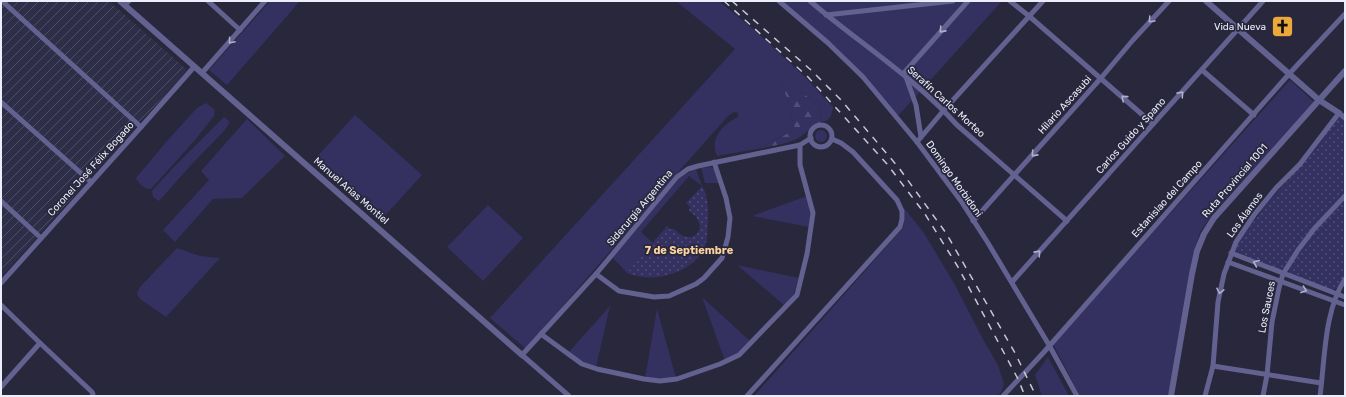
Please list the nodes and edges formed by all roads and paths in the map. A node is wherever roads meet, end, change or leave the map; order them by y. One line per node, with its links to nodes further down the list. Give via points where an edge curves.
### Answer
1 (2, 1): 33 (street)
2 (208, 1): 18 (street)
3 (265, 1): 18 (street)
4 (780, 1): 37 (street, Domingo Morbidoni, via 863,77)
5 (810, 1): 15 (street, Serafín Carlos Morteo)
6 (953, 1): 15 (street)
7 (968, 1): 24 (street, one-way to 24)
8 (1010, 1): 16 (street)
9 (1043, 1): 16 (street)
10 (1169, 1): 25 (street, Hilario Ascasubi, one-way to 25)
11 (1206, 1): 17 (street)
12 (1263, 1): 17 (street, Carlos Guido y Spano)
13 (124, 2): 19 (street, Manuel Arias Montiel)
14 (1345, 14): 23 (street, Estanislao del Campo)
15 (826, 15): 24 (street, Serafín Carlos Morteo)
16 (1029, 16): 25 (street); 28 (street)
17 (1238, 29): 20 (street, Carlos Guido y Spano); 23 (street)
18 (240, 30): 22 (street, one-way to 22)
19 (194, 67): 22 (street, Manuel Arias Montiel); 33 (street, Coronel José Félix Bogado)
20 (1202, 70): 30 (street); 32 (street, Carlos Guido y Spano, one-way to 20)
21 (1345, 71): 26 (street, Ruta Provincial 1001)
22 (202, 74): 63 (street, Manuel Arias Montiel)
23 (1290, 74): 26 (street); 30 (street, Estanislao del Campo)
24 (904, 75): 28 (street, Serafín Carlos Morteo); 34 (street, via 916,105)
25 (1102, 78): 32 (street, one-way to 25); 40 (street, Hilario Ascasubi, one-way to 40)
26 (1319, 100): 29 (street); 73 (street, Ruta Provincial 1001, via 1214,218 1204,234 1192,274)
27 (1, 102): 41 (street)
28 (944, 110): 34 (street); 40 (street, Serafín Carlos Morteo)
29 (1339, 113): 31 (street); 47 (street, Los Álamos, via 1300,164 1254,215)
30 (1254, 115): 62 (street, Estanislao del Campo)
31 (1345, 118)
32 (1154, 124): 45 (street, Carlos Guido y Spano)
33 (142, 127): 41 (street, Coronel José Félix Bogado)
34 (921, 137): 37 (street)
35 (811, 138): 36 (street, via 815,144 822,147); 36 (street, Siderurgia Argentina, via 813,129 821,125 829,129); 38 (street, Siderurgia Argentina)
36 (832, 139): 70 (street, via 853,152 897,200 902,211 900,227)
37 (917, 142): 44 (street, Domingo Morbidoni)
38 (800, 145): 39 (street, Siderurgia Argentina); 60 (street, via 800,165 813,213 807,254 796,295 740,355 677,379 660,381 612,373 582,364)
39 (714, 162): 49 (street, Siderurgia Argentina, via 688,169 677,177); 49 (street, via 730,218 722,258 704,278 670,296 654,297 619,291)
40 (1014, 176): 44 (street, Hilario Ascasubi); 45 (street, Serafín Carlos Morteo)
41 (91, 182): 46 (street, Coronel José Félix Bogado)
42 (1345, 196): 50 (street, Los Sauces, via 1314,229)
43 (1, 202): 46 (street)
44 (973, 221): 53 (street, Domingo Morbidoni)
45 (1067, 221): 53 (street, Carlos Guido y Spano, one-way to 45)
46 (41, 238): 54 (street, Coronel José Félix Bogado)
47 (1231, 253): 48 (street, Los Álamos); 50 (street, one-way to 47)
48 (1228, 262): 52 (street); 64 (street, Los Álamos, one-way to 64, via 1218,302)
49 (596, 274): 60 (street, Siderurgia Argentina)
50 (1283, 274): 52 (street, Los Sauces); 55 (street)
51 (1345, 279): 55 (street)
52 (1281, 281): 57 (street, one-way to 57); 65 (street, Los Sauces, via 1270,338)
53 (1012, 282): 62 (street, Domingo Morbidoni)
54 (1, 283)
55 (1337, 294): 56 (street); 57 (street)
56 (1345, 298)
57 (1334, 301): 59 (street); 66 (street)
58 (1, 305): 61 (street)
59 (1345, 305)
60 (541, 334): 63 (street, Siderurgia Argentina)
61 (40, 344): 67 (street); 68 (street)
62 (1049, 345): 71 (street, Estanislao del Campo); 72 (street, Domingo Morbidoni)
63 (522, 355): 69 (street, Manuel Arias Montiel)
64 (1213, 366): 65 (street); 74 (street, Los Álamos)
65 (1267, 375): 66 (street); 75 (street, Los Sauces)
66 (1321, 383): 76 (street)
67 (1, 387)
68 (93, 395)
69 (569, 396)
70 (747, 396)
71 (1003, 396)
72 (1077, 396)
73 (1171, 396)
74 (1205, 396)
75 (1263, 396)
76 (1320, 396)

